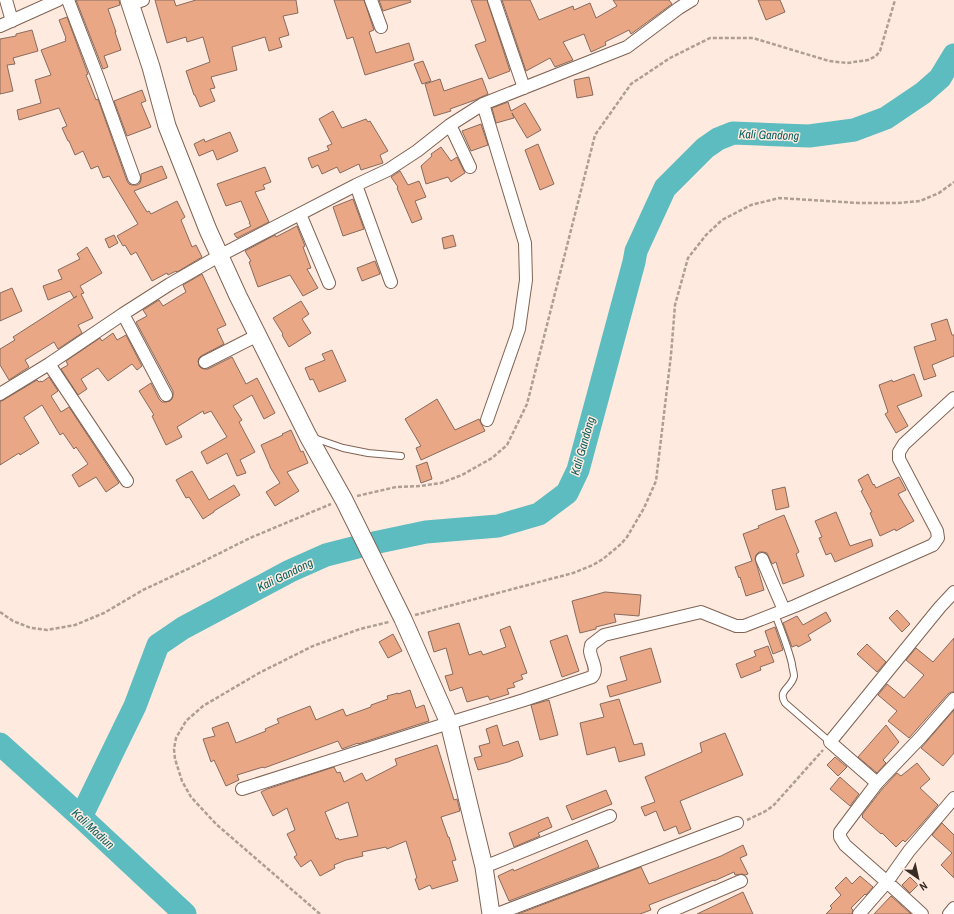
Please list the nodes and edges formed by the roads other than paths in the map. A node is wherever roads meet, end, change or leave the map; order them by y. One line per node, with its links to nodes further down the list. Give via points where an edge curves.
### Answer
1 (6, 0): 8 (street)
2 (58, 0): 8 (street)
3 (68, 0): 15 (street)
4 (371, 0): 10 (street)
5 (494, 0): 11 (street)
6 (692, 0): 11 (street, via 627,47)
7 (134, 1): 18 (main road, via 167,126)
8 (12, 20): 9 (street)
9 (0, 26)
10 (381, 27)
11 (524, 88): 12 (street)
12 (483, 104): 13 (street); 28 (street, via 525,243 526,280 518,329)
13 (450, 125): 14 (street); 16 (street, via 417,152)
14 (470, 167)
15 (134, 178)
16 (356, 185): 17 (street); 19 (street)
17 (300, 214): 18 (street); 20 (street)
18 (220, 256): 21 (street); 22 (main road)
19 (391, 282)
20 (329, 283)
21 (123, 314): 24 (street); 26 (street)
22 (258, 335): 23 (street); 29 (main road)
23 (205, 362)
24 (49, 364): 25 (street); 31 (street)
25 (0, 394)
26 (166, 395)
27 (954, 398): 34 (street, via 904,444 899,455 937,531 938,538 933,544)
28 (487, 420)
29 (308, 436): 30 (lane, via 343,448); 36 (main road, via 403,619)
30 (400, 456)
31 (126, 481)
32 (762, 559): 34 (street)
33 (954, 592): 37 (street)
34 (779, 612): 36 (street, via 744,626 736,626 701,612 604,635 591,645 595,672 592,677); 37 (lane, via 794,676 782,694 782,699)
35 (954, 699): 38 (street)
36 (449, 722): 39 (street); 43 (main road)
37 (830, 742): 38 (street)
38 (877, 784): 45 (street, via 840,832 840,836 845,845)
39 (242, 788)
40 (954, 798): 45 (street, via 909,851)
41 (610, 816): 43 (street)
42 (737, 823): 48 (street)
43 (484, 867): 47 (main road)
44 (742, 881): 49 (street)
45 (887, 882): 50 (street); 51 (street)
46 (954, 908): 52 (street)
47 (491, 914)
48 (497, 914)
49 (664, 914)
50 (859, 914)
51 (922, 914)
52 (949, 914)

